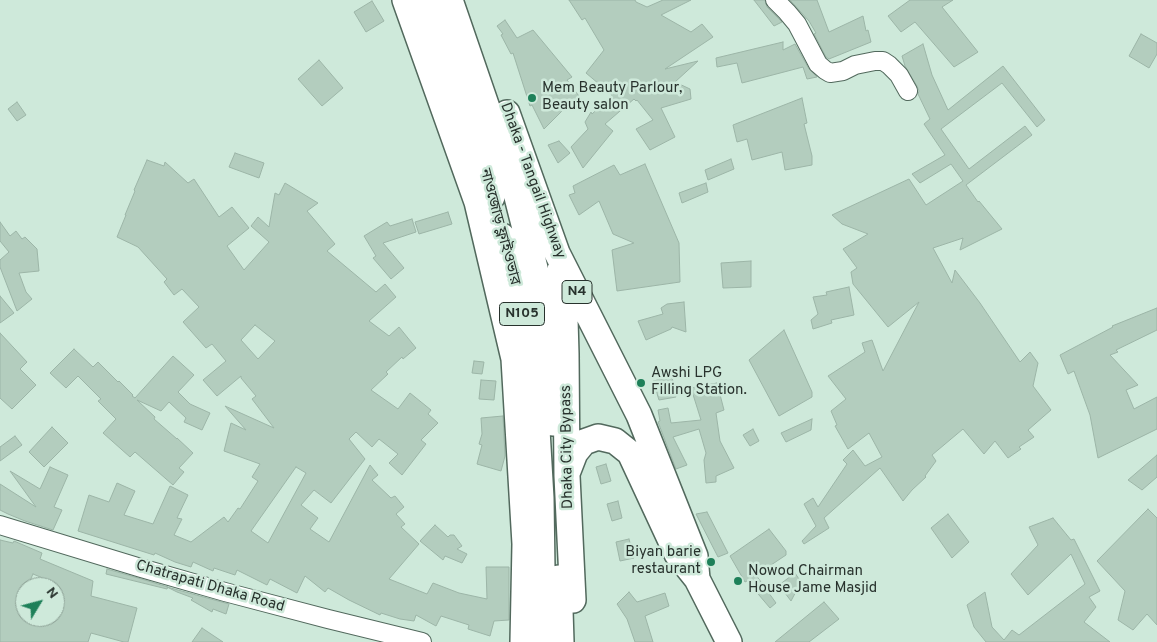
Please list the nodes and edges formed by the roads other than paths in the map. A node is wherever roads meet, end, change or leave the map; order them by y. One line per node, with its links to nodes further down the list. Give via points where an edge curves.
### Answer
1 (405, 0): 12 (highway, via 477,202 514,359 525,544)
2 (426, 0): 13 (highway, নাওজোড় ফ্লাইওভার / N105, via 470,123 530,347 541,498)
3 (450, 0): 14 (highway, নাওজোড় ফ্লাইওভার / N105, via 515,189 535,268 551,372)
4 (466, 0): 7 (highway, Dhaka - Tangail Highway / N4)
5 (775, 0): 6 (street, via 797,24 818,64 825,70 830,73 843,71 856,65 883,61 899,76)
6 (908, 91)
7 (557, 253): 8 (highway, Dhaka City Bypass / N105, via 565,319); 10 (highway, Dhaka - Tangail Highway / N4, via 639,415 695,556)
8 (567, 476): 10 (highway, Dhaka - Tangail Highway / N4, via 575,453 584,442 598,437 615,441 630,454 677,554); 15 (highway, Dhaka City Bypass / N105)
9 (0, 525): 11 (street, Chatrapati Dhaka Road, via 225,592)
10 (698, 579): 16 (highway, Dhaka - Tangail Highway / N4)
11 (422, 642)
12 (523, 642)
13 (543, 642)
14 (561, 642)
15 (575, 642)
16 (729, 642)

